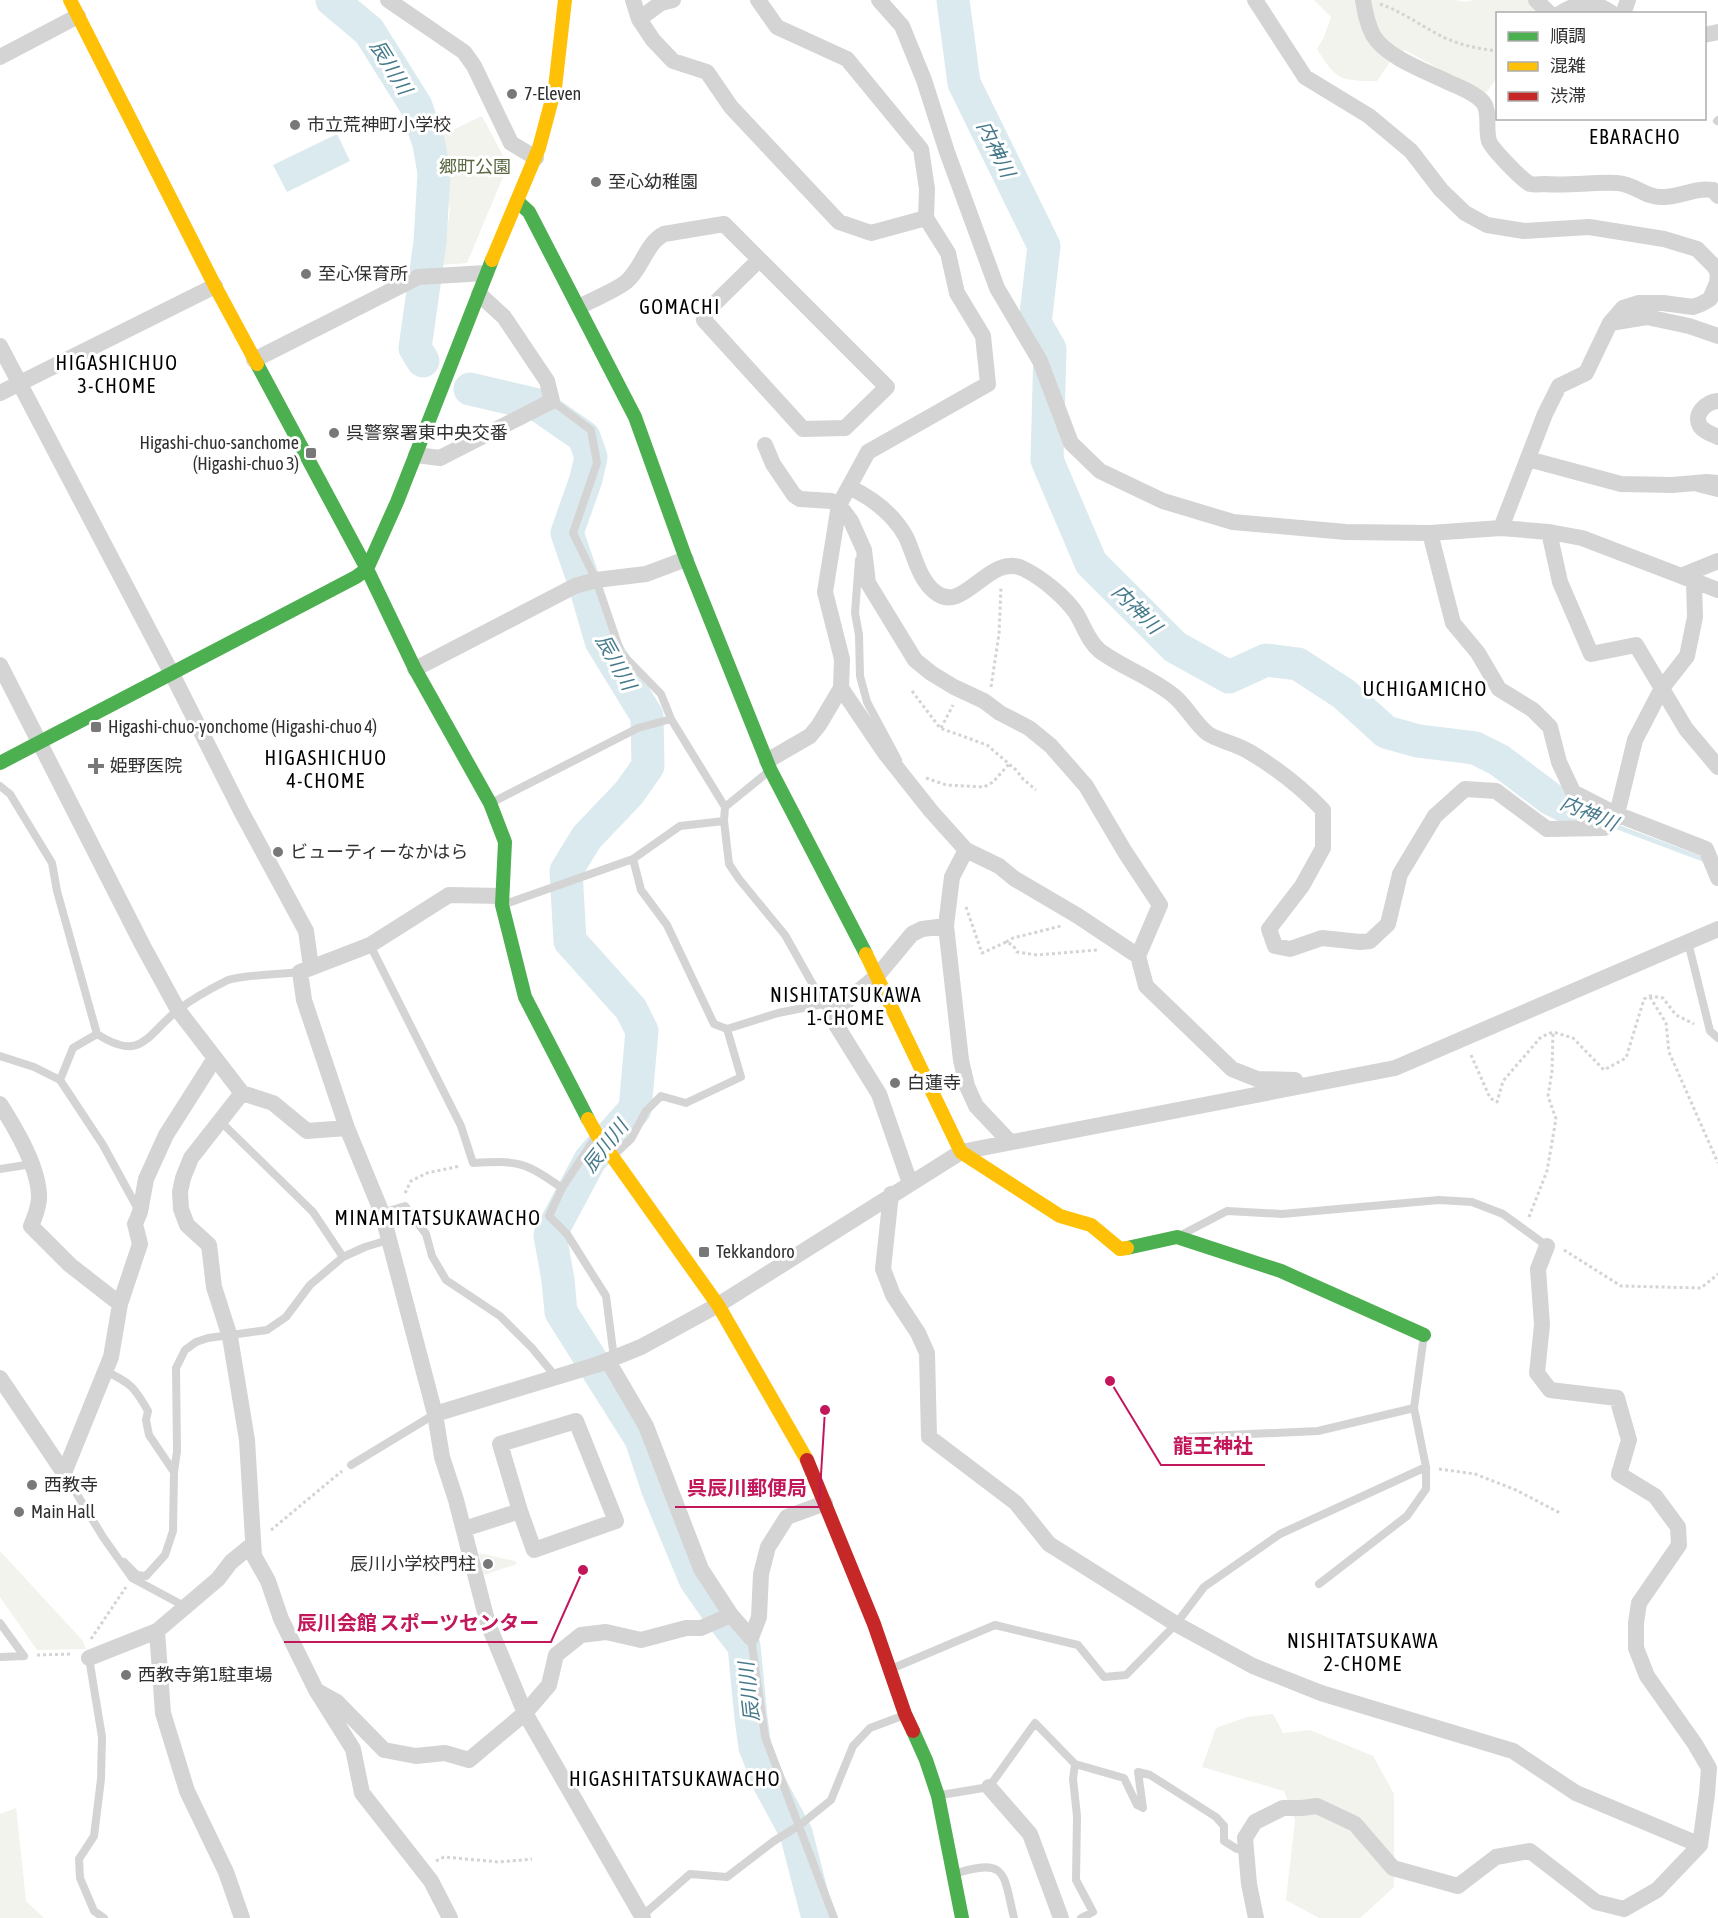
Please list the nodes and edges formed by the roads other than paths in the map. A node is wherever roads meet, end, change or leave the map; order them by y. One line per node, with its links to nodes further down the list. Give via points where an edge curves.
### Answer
1 (70, 0): 14 (street)
2 (388, 0): 17 (street, via 464,52 511,143)
3 (565, 0): 17 (street, via 555,88)
4 (633, 0): 15 (street)
5 (673, 0): 15 (street, via 661,3)
6 (758, 0): 20 (street, via 777,27 847,59 921,149 927,189)
7 (879, 0): 45 (street, via 902,26 997,288 1040,361 1071,443 1101,471 1163,501 1233,522 1346,532)
8 (1255, 0): 26 (street, via 1305,76 1370,116 1411,151 1465,213 1487,225 1524,231 1589,227 1664,239 1697,249 1718,273 1710,299 1693,308 1639,303 1623,308)
9 (1536, 0): 11 (street)
10 (1363, 1): 18 (street, via 1367,21 1380,44 1483,102 1490,141 1530,184 1616,183 1658,197 1701,188 1713,190)
11 (1548, 12)
12 (1563, 12): 13 (street, via 1591,1)
13 (1610, 12)
14 (78, 16): 16 (street); 23 (street)
15 (639, 19): 20 (street, via 673,61 707,72 730,107 839,222 871,233)
16 (0, 57)
17 (536, 158): 19 (street)
18 (1718, 196)
19 (518, 201): 22 (street); 25 (street, via 528,212)
20 (926, 218): 40 (street, via 948,253 957,293 983,336 988,384 868,452)
21 (759, 260): 21 (street, via 887,387 845,428 803,429 704,320 706,312); 25 (street, via 724,224 664,234 657,237 625,282)
22 (486, 273): 24 (street); 29 (street, via 425,277)
23 (214, 286): 29 (street); 30 (street)
24 (479, 294): 33 (street, via 504,317 547,381); 36 (street)
25 (579, 307): 47 (street, via 635,417)
26 (1610, 323): 27 (street, via 1647,317); 37 (street, via 1586,373 1559,386)
27 (1718, 336)
28 (0, 346): 30 (street)
29 (254, 360): 49 (street)
30 (19, 383): 31 (street); 55 (street)
31 (0, 393)
32 (1718, 401): 34 (street, via 1702,408 1698,418 1704,430)
33 (541, 406): 36 (street, via 440,458); 51 (lane, via 591,430 597,463 573,533)
34 (1718, 437)
35 (765, 445): 42 (street, via 794,495)
36 (416, 454): 49 (street)
37 (1528, 459): 39 (street, via 1621,484); 43 (street)
38 (1718, 483): 39 (street)
39 (1687, 485): 41 (lane)
40 (849, 487): 42 (street); 67 (street, via 867,496 895,521 916,565 935,592 953,597 997,568 1023,569 1075,612 1092,644 1176,697 1208,734 1247,750 1301,788 1323,810 1323,848 1302,886 1269,929 1275,946 1290,949 1322,938 1370,941 1388,924 1400,874 1435,816 1465,789 1496,791 1547,829)
41 (1718, 493)
42 (839, 505): 46 (street); 56 (street, via 825,592 842,659)
43 (1501, 528): 44 (street); 45 (street)
44 (1549, 532): 50 (street, via 1582,537); 57 (street, via 1560,582 1591,654 1636,645)
45 (1430, 533): 67 (street, via 1453,623 1478,653 1499,689 1533,710 1550,727 1559,762 1573,792)
46 (862, 543): 63 (lane, via 855,613 860,676 867,702); 77 (street, via 868,583 915,660 1029,728 1051,746 1086,786 1160,905)
47 (686, 559): 51 (street, via 646,574); 61 (street)
48 (1718, 561): 50 (street)
49 (367, 569): 54 (street); 55 (street)
50 (1688, 579): 52 (street); 57 (street, via 1695,617 1687,656)
51 (587, 582): 54 (street); 58 (lane, via 621,653 661,694)
52 (1718, 590)
53 (0, 665): 59 (street)
54 (415, 669): 65 (street)
55 (171, 672): 59 (street); 78 (street, via 306,932)
56 (841, 688): 61 (street, via 810,736); 63 (street)
57 (1662, 688): 62 (street, via 1686,729); 67 (street, via 1635,740)
58 (671, 719): 65 (lane, via 638,728); 66 (lane)
59 (39, 742): 60 (street); 81 (street)
60 (0, 763)
61 (769, 765): 66 (lane); 79 (street)
62 (1718, 767)
63 (902, 774): 69 (street)
64 (0, 786): 83 (lane, via 10,794 52,863)
65 (490, 803): 72 (street, via 505,842)
66 (725, 807): 68 (lane)
67 (1613, 819): 71 (street, via 1706,849)
68 (724, 821): 70 (lane, via 680,826); 80 (lane, via 729,864 785,935)
69 (966, 850): 73 (street, via 951,883); 77 (street, via 999,866)
70 (633, 859): 72 (lane); 82 (lane, via 641,890 667,925 714,1024)
71 (1718, 878)
72 (502, 900): 76 (street, via 449,895); 93 (street, via 525,997)
73 (946, 926): 79 (street, via 912,934); 94 (street, via 967,1086 976,1106)
74 (1718, 929): 75 (street)
75 (1688, 942): 84 (lane, via 1710,1031); 88 (street, via 1395,1068)
76 (370, 945): 78 (street); 100 (lane, via 461,1126 473,1163 509,1161 529,1166)
77 (1138, 957): 88 (street, via 1146,986 1232,1069 1257,1079)
78 (305, 969): 81 (lane, via 229,980); 92 (street, via 304,1000)
79 (877, 976): 80 (street); 95 (street)
80 (827, 1009): 82 (lane, via 778,1013); 99 (street, via 879,1094)
81 (178, 1010): 83 (lane, via 142,1044 112,1043); 86 (street)
82 (727, 1029): 96 (lane, via 741,1077 686,1103 661,1096 646,1111 631,1139)
83 (97, 1034): 87 (lane, via 73,1048)
84 (1718, 1038)
85 (0, 1056): 87 (lane)
86 (215, 1058): 89 (street); 102 (street, via 166,1135 146,1179)
87 (60, 1080): 102 (lane, via 103,1145)
88 (1329, 1081): 94 (street)
89 (242, 1093): 91 (street); 92 (street, via 273,1103 307,1131)
90 (0, 1104): 97 (street)
91 (220, 1121): 107 (lane, via 313,1212); 111 (street, via 191,1158 180,1192 187,1225 209,1245 214,1287)
92 (346, 1128): 103 (street)
93 (598, 1137): 96 (street); 100 (lane)
94 (1010, 1142): 95 (street)
95 (961, 1152): 99 (street); 104 (street, via 1060,1216 1091,1225 1120,1249)
96 (610, 1154): 109 (street)
97 (32, 1164): 98 (lane); 108 (street, via 39,1198 31,1226 70,1265)
98 (0, 1170)
99 (910, 1182): 101 (street)
100 (562, 1188): 112 (lane, via 549,1216 567,1234 606,1296)
101 (891, 1194): 109 (street); 132 (street, via 883,1269 893,1295 927,1353 929,1437 1016,1503 1049,1544)
102 (140, 1212): 108 (street, via 135,1224 140,1244)
103 (382, 1213): 105 (street); 114 (lane, via 405,1206 426,1234 432,1256 446,1280 500,1316)
104 (1177, 1237): 106 (lane, via 1227,1211 1282,1214 1439,1200 1472,1202 1503,1214); 110 (street, via 1281,1271)
105 (388, 1240): 107 (lane); 117 (street)
106 (1547, 1246): 145 (street, via 1538,1269 1542,1325 1537,1373 1550,1390 1617,1398 1629,1440 1619,1474 1655,1496 1678,1527 1679,1545 1639,1603 1635,1648 1647,1676 1709,1768)
107 (343, 1257): 111 (lane, via 310,1285 286,1317 267,1330)
108 (120, 1304): 113 (street)
109 (718, 1305): 112 (street); 123 (street, via 807,1460)
110 (1424, 1335): 116 (lane)
111 (230, 1337): 121 (lane, via 196,1342 185,1350 176,1368); 126 (street, via 247,1440)
112 (611, 1360): 114 (street); 130 (street, via 646,1426 701,1569)
113 (107, 1372): 121 (lane, via 136,1389 148,1411 149,1435); 122 (street)
114 (556, 1377): 117 (street)
115 (0, 1378): 122 (street)
116 (1414, 1408): 118 (lane, via 1318,1431); 120 (lane)
117 (435, 1414): 119 (lane); 125 (street, via 442,1457)
118 (1184, 1437)
119 (351, 1465)
120 (1426, 1467): 128 (lane, via 1426,1489 1407,1516); 132 (lane, via 1280,1534 1204,1587)
121 (174, 1472): 127 (lane, via 173,1531 165,1555 146,1576 136,1575)
122 (64, 1473): 127 (lane)
123 (825, 1503): 134 (street, via 787,1516 768,1547 761,1574 759,1617); 137 (street)
124 (520, 1511): 124 (street, via 500,1444 576,1421 616,1521 534,1550); 125 (street)
125 (464, 1530): 139 (street, via 488,1624)
126 (253, 1544): 129 (street); 138 (street, via 254,1556 268,1581 281,1619)
127 (122, 1564): 129 (lane, via 132,1578)
128 (1319, 1584)
129 (187, 1607): 133 (street)
130 (731, 1615): 134 (street); 139 (street, via 701,1628 640,1640 606,1632 581,1635 556,1655 549,1685)
131 (0, 1623): 135 (lane, via 24,1656)
132 (1176, 1624): 137 (lane, via 1126,1675 1104,1677 1078,1645 995,1625); 145 (street, via 1253,1666 1321,1692 1514,1751 1576,1793)
133 (157, 1631): 136 (street); 150 (street, via 163,1713 187,1791 226,1872)
134 (751, 1638): 144 (lane, via 765,1737)
135 (0, 1657)
136 (89, 1658): 149 (lane, via 102,1737 101,1779 94,1836 79,1859 80,1878 94,1911)
137 (889, 1670): 140 (street)
138 (316, 1690): 139 (street, via 337,1702 384,1750 416,1756 445,1753 468,1760); 151 (street, via 353,1749 362,1793 431,1881)
139 (525, 1713): 148 (street)
140 (905, 1714): 143 (street); 144 (lane, via 870,1728 853,1746 831,1800)
141 (1075, 1764): 142 (lane, via 1035,1723); 146 (lane, via 1124,1778 1137,1805 1143,1808 1138,1772 1150,1775 1216,1816 1224,1826 1224,1841); 156 (lane, via 1076,1880 1093,1912)
142 (989, 1787): 143 (lane); 155 (street, via 1030,1834)
143 (938, 1796): 147 (street)
144 (800, 1825): 148 (lane, via 727,1877 690,1874); 152 (lane)
145 (1700, 1845): 146 (street, via 1657,1890 1624,1909 1596,1902 1530,1851 1496,1857 1458,1886 1393,1868 1355,1824 1317,1806 1283,1808 1255,1821 1245,1838)
146 (1245, 1850): 157 (street)
147 (954, 1874): 153 (street); 154 (lane, via 989,1867 1000,1872 1006,1879)
148 (642, 1917)
149 (104, 1918)
150 (242, 1918)
151 (450, 1918)
152 (834, 1918)
153 (962, 1918)
154 (1014, 1918)
155 (1061, 1918)
156 (1082, 1918)
157 (1256, 1918)

